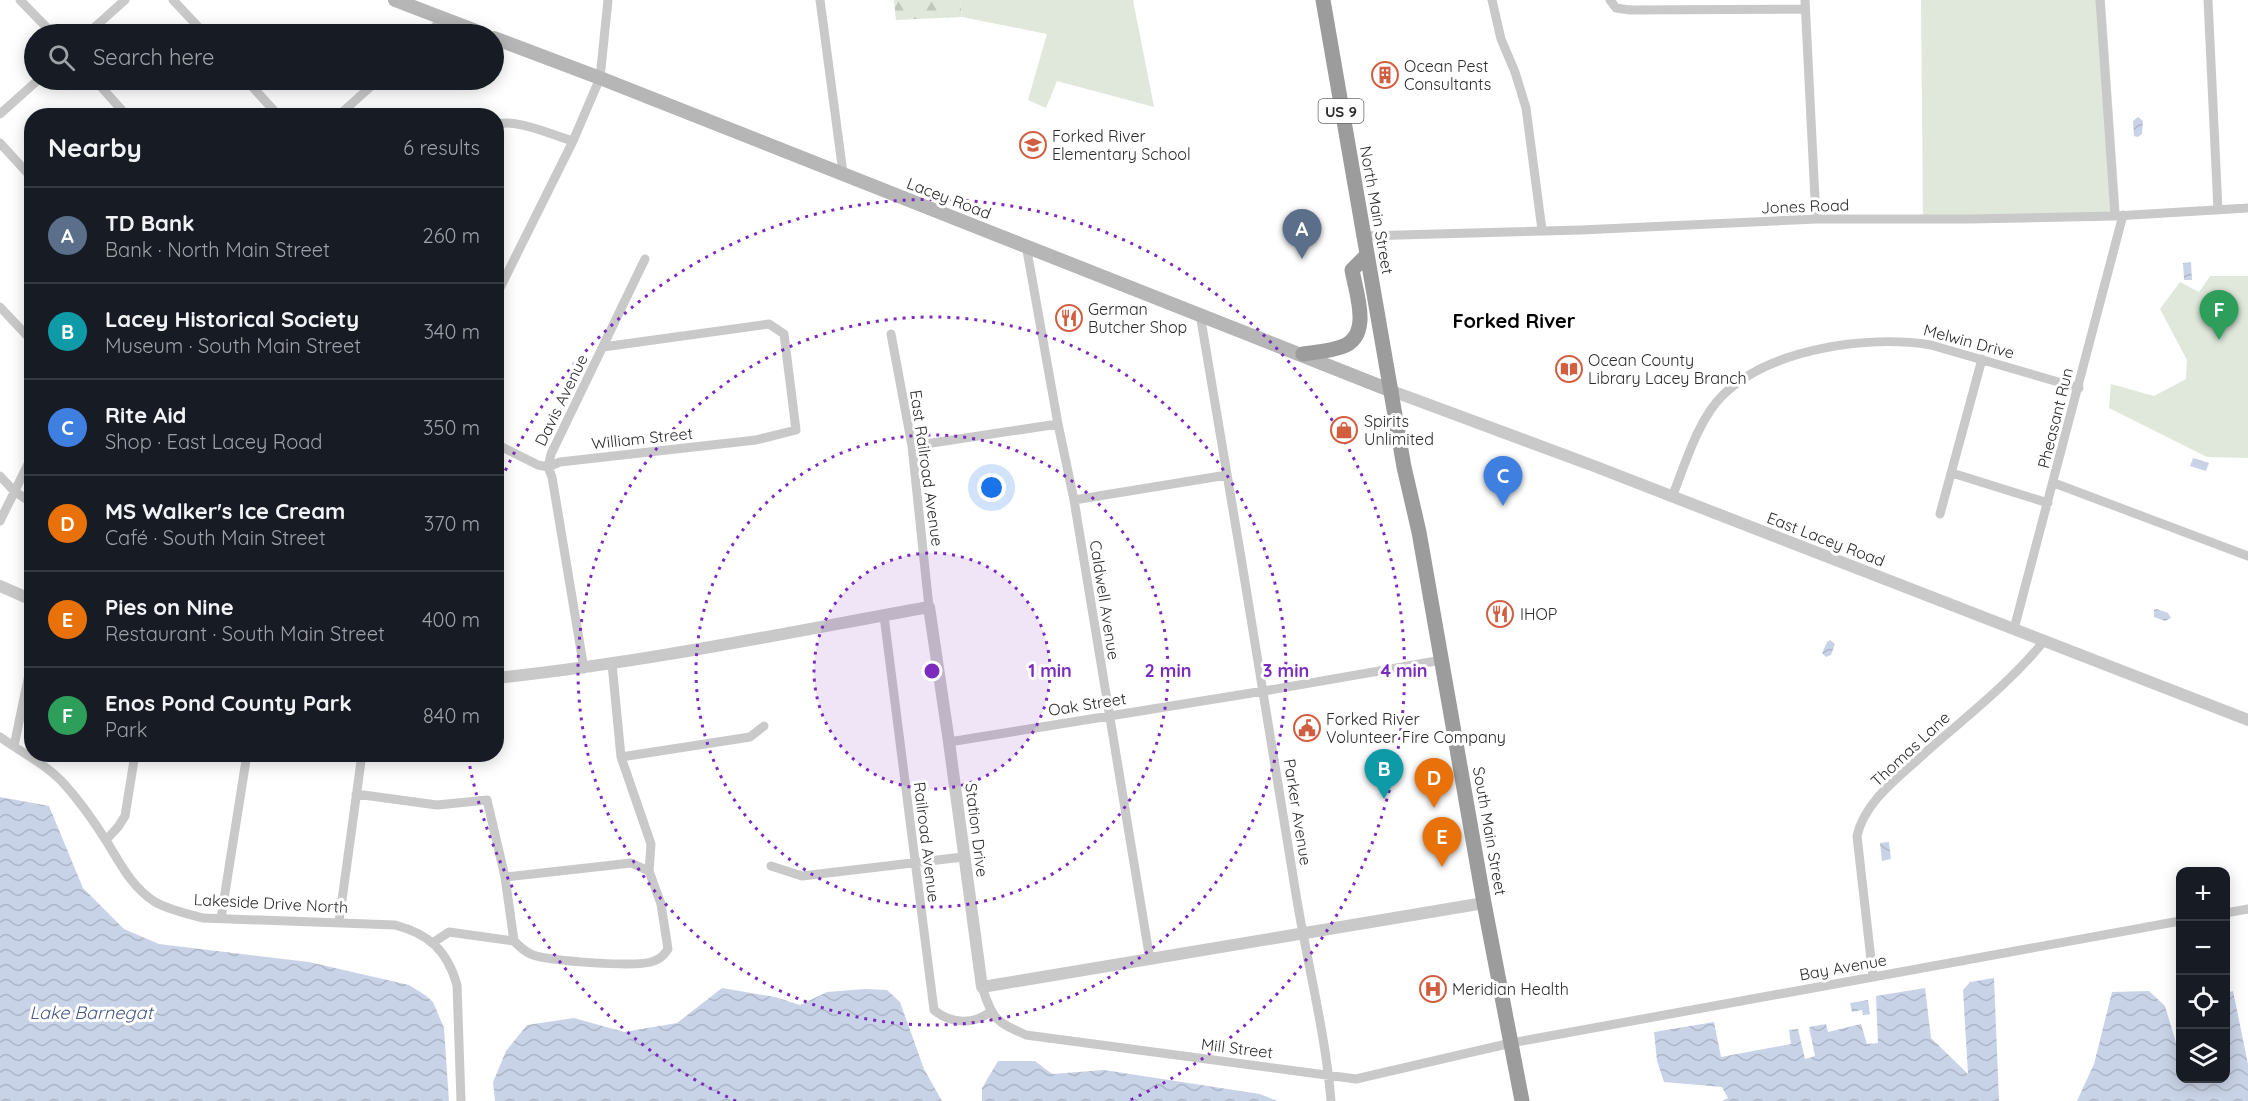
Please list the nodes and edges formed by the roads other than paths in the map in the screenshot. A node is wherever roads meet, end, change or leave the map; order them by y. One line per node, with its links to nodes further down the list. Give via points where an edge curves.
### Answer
1 (20, 0): 14 (street)
2 (125, 0): 15 (street)
3 (173, 0): 16 (street)
4 (395, 0): 13 (main road)
5 (608, 0): 20 (street)
6 (820, 0): 33 (street)
7 (1323, 0): 39 (highway, North Main Street / US 9)
8 (1492, 0): 38 (street, via 1501,39 1526,108)
9 (1610, 0): 12 (street, via 1616,8 1630,10)
10 (2100, 0): 36 (street, Pheasant Run)
11 (2208, 0): 35 (street)
12 (1805, 4): 37 (street)
13 (443, 19): 17 (street); 18 (main road)
14 (43, 24)
15 (98, 24)
16 (195, 24)
17 (438, 24)
18 (457, 24)
19 (504, 42): 20 (main road, Lacey Road)
20 (600, 78): 30 (street); 33 (main road, Lacey Road)
21 (27, 90): 28 (street)
22 (103, 90): 25 (street)
23 (255, 90): 26 (street)
24 (367, 90): 27 (street)
25 (120, 108)
26 (272, 108)
27 (347, 108)
28 (0, 114)
29 (504, 123): 30 (street)
30 (573, 141): 43 (street)
31 (0, 143): 32 (street)
32 (24, 169)
33 (843, 173): 40 (main road, Lacey Road)
34 (2248, 208): 35 (street, Jones Road)
35 (2218, 210): 36 (street, Jones Road)
36 (2119, 216): 37 (street, Jones Road); 51 (street, Pheasant Run)
37 (1816, 219): 38 (street, Jones Road)
38 (1542, 230): 39 (street, Jones Road)
39 (1364, 236): 41 (highway, North Main Street / US 9)
40 (1026, 245): 45 (main road, Lacey Road); 53 (street, Caldwell Avenue)
41 (1367, 255): 49 (highway, via 1352,270 1360,318 1354,340 1342,347); 52 (highway, North Main Street / US 9)
42 (645, 259): 48 (street, Davis Avenue)
43 (504, 280)
44 (0, 307): 46 (street)
45 (1200, 314): 49 (main road, Lacey Road); 59 (street, Parker Avenue)
46 (24, 332)
47 (891, 333): 54 (street, East Railroad Avenue)
48 (603, 347): 56 (street, Davis Avenue, via 550,454); 56 (street, William Street, via 769,324 784,334 795,430 756,440 560,462)
49 (1303, 354): 52 (main road, Lacey Road)
50 (1982, 359): 51 (street, Melwin Drive); 58 (street); 63 (street, Melwin Drive, via 1931,345 1895,341 1840,344 1789,358 1757,372 1722,395 1709,414 1695,438)
51 (2079, 388): 61 (street, Pheasant Run)
52 (1392, 391): 63 (street, East Lacey Road); 76 (highway, South Main Street / US 9)
53 (1058, 423): 54 (street); 65 (street, Caldwell Avenue)
54 (912, 446): 72 (street, East Railroad Avenue)
55 (504, 448): 56 (street)
56 (548, 467): 78 (street, Davis Avenue)
57 (24, 472): 62 (street)
58 (1952, 473): 66 (street); 67 (street)
59 (1227, 474): 65 (street); 80 (street, Parker Avenue)
60 (0, 476): 62 (street)
61 (2054, 483): 66 (street, Pheasant Run); 69 (street)
62 (14, 491): 64 (street); 68 (street)
63 (1672, 497): 74 (street, East Lacey Road)
64 (24, 498)
65 (1074, 500): 82 (street, Caldwell Avenue)
66 (2048, 503): 74 (street, Pheasant Run)
67 (1940, 514)
68 (0, 521)
69 (2248, 556)
70 (0, 586): 71 (street)
71 (24, 596)
72 (929, 608): 73 (street); 86 (street, Station Drive)
73 (884, 616): 77 (street); 97 (street, Railroad Avenue)
74 (2014, 629): 75 (street, East Lacey Road)
75 (2044, 641): 83 (street, East Lacey Road); 111 (street, Thomas Lane, via 1885,790 1860,821 1857,836)
76 (1442, 660): 80 (street, Oak Street); 101 (highway, South Main Street / US 9)
77 (612, 664): 78 (street); 89 (street)
78 (584, 669): 79 (street)
79 (504, 677)
80 (1264, 691): 82 (street, Oak Street); 107 (street, Parker Avenue)
81 (24, 698): 87 (street)
82 (1109, 716): 86 (street, Oak Street); 110 (street, Caldwell Avenue)
83 (2248, 720)
84 (764, 726): 89 (street, via 750,737)
85 (0, 737): 87 (street, Lakeside Drive North)
86 (949, 742): 96 (street, Station Drive)
87 (14, 746): 88 (street, Lakeside Drive North)
88 (24, 753)
89 (621, 757): 99 (street, via 651,844)
90 (38, 762): 95 (street, Lakeside Drive North, via 66,785)
91 (134, 762): 95 (street, via 125,816)
92 (246, 762): 104 (street)
93 (361, 762): 94 (street)
94 (356, 794): 100 (street, via 437,805 487,800); 105 (street)
95 (106, 840): 104 (street, Lakeside Drive North, via 127,877 157,903 192,915)
96 (963, 857): 97 (street); 112 (street, Station Drive)
97 (914, 862): 98 (street, via 802,876); 113 (street, Railroad Avenue, via 934,1010 942,1017 958,1021 980,1020)
98 (771, 866)
99 (649, 872): 100 (street, via 631,863); 108 (street, via 661,904 668,949 655,961 584,962 533,955)
100 (505, 877): 108 (street)
101 (1484, 903): 107 (street); 114 (highway, South Main Street / US 9)
102 (2248, 909): 103 (street)
103 (2230, 912)
104 (222, 918): 105 (street, Lakeside Drive North)
105 (339, 922): 109 (street, Lakeside Drive North, via 395,925)
106 (2176, 922): 111 (street, Bay Avenue)
107 (1302, 934): 110 (street); 115 (street, Parker Avenue)
108 (514, 941): 109 (street, via 449,932)
109 (434, 942): 116 (street, via 452,969 457,985)
110 (1150, 960): 112 (street)
111 (1873, 977): 114 (street, Bay Avenue)
112 (982, 987): 113 (street)
113 (990, 1012): 115 (street, Mill Street, via 1000,1023 1026,1035)
114 (1511, 1043): 115 (street, Mill Street, via 1356,1078); 118 (highway, South Main Street / US 9)
115 (1329, 1075): 117 (street, Parker Avenue)
116 (461, 1101)
117 (1331, 1101)
118 (1522, 1101)

